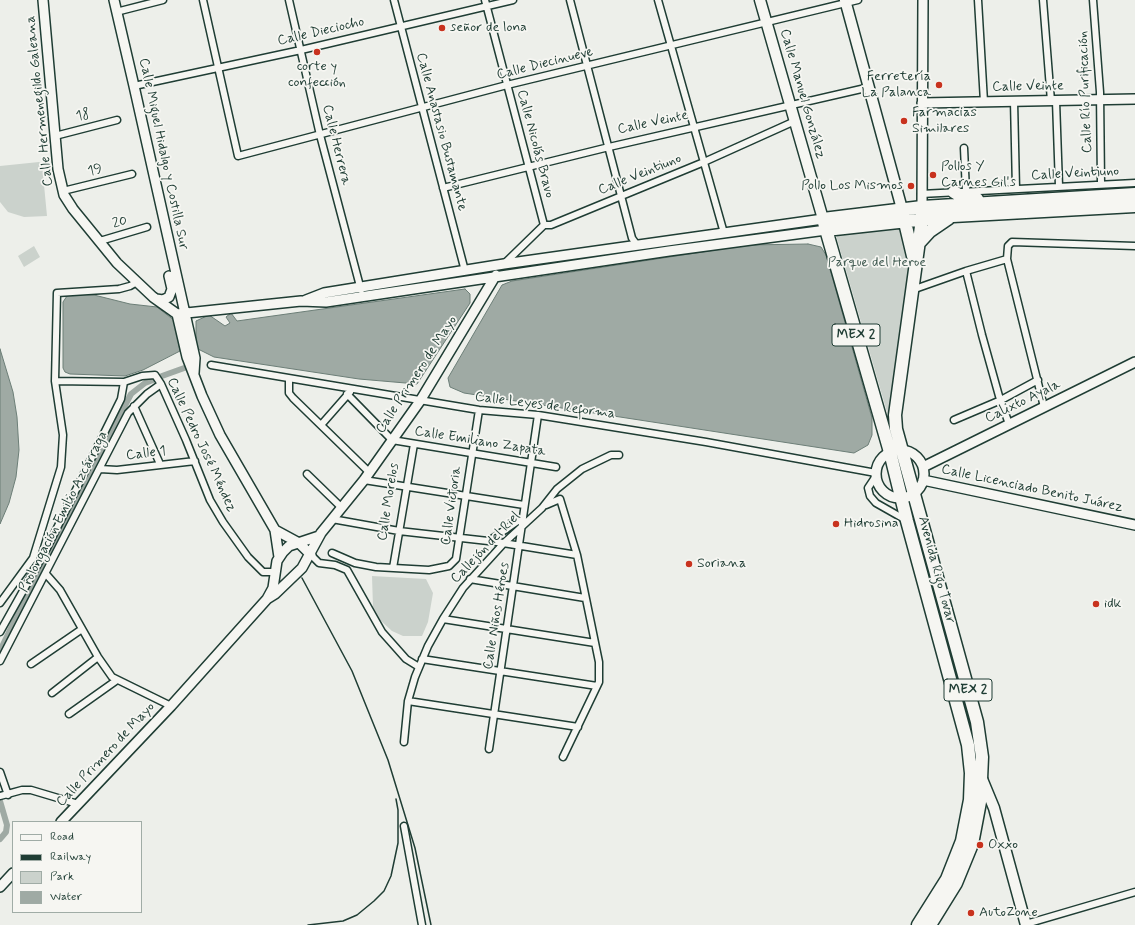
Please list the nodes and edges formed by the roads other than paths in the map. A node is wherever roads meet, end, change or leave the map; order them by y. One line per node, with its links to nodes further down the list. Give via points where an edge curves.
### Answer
1 (43, 0): 40 (main road, Calle Hermenegildo Galeana)
2 (114, 0): 18 (main road, Calle Miguel Hidalgo y Costilla Sur)
3 (163, 0): 18 (street)
4 (203, 0): 24 (street)
5 (289, 0): 22 (street, Calle Herrera)
6 (394, 0): 20 (street, Calle Anastasio Bustamante)
7 (513, 0): 17 (street, Calle Dieciocho)
8 (570, 0): 23 (street)
9 (658, 0): 21 (street)
10 (760, 0): 19 (main road, Calle Manuel González / MEX 2)
11 (858, 0): 16 (street, Calle Diecinueve)
12 (923, 0): 33 (main road)
13 (978, 0): 32 (street)
14 (1043, 0): 31 (street)
15 (1093, 0): 29 (street, Calle Río Purificación)
16 (845, 1): 19 (street, Calle Diecinueve); 27 (main road, MEX 2)
17 (486, 3): 20 (street, Calle Dieciocho); 25 (street, Calle Nicolás Bravo)
18 (116, 12): 26 (main road, Calle Miguel Hidalgo y Costilla Sur)
19 (766, 22): 21 (street, Calle Diecinueve); 34 (main road, Calle Manuel González / MEX 2)
20 (401, 26): 22 (street, Calle Dieciocho); 35 (street, Calle Anastasio Bustamante)
21 (670, 46): 23 (street, Calle Diecinueve); 38 (street)
22 (301, 50): 24 (street, Calle Dieciocho); 39 (street, Calle Herrera)
23 (587, 66): 25 (street, Calle Diecinueve); 41 (street)
24 (219, 68): 26 (street, Calle Dieciocho); 39 (street, Calle Diecinueve, via 238,156)
25 (507, 85): 35 (street, Calle Diecinueve); 44 (street, Calle Nicolás Bravo)
26 (134, 86): 70 (main road, Calle Miguel Hidalgo y Costilla Sur)
27 (870, 87): 34 (street, Calle Veinte); 60 (main road, MEX 2)
28 (1135, 99): 29 (main road, Calle Veinte)
29 (1100, 100): 31 (main road, Calle Veinte); 47 (street, Calle Río Purificación)
30 (1014, 101): 31 (main road, Calle Veinte); 32 (main road, Calle Veinte); 50 (street)
31 (1054, 101): 48 (street)
32 (984, 102): 33 (main road, Calle Veinte)
33 (922, 103): 54 (main road)
34 (790, 105): 37 (main road, Calle Manuel González / MEX 2); 38 (street, Calle Veinte)
35 (422, 107): 39 (street, Calle Diecinueve); 49 (street, Calle Anastasio Bustamante)
36 (116, 120): 40 (street, 18)
37 (795, 121): 43 (street, Calle Veintiuno); 62 (main road, Calle Manuel González / MEX 2)
38 (694, 129): 41 (street, Calle Veinte); 43 (street)
39 (320, 135): 80 (street, Calle Herrera)
40 (55, 136): 51 (main road, Calle Hermenegildo Galeana)
41 (609, 147): 44 (street, Calle Veinte); 56 (street)
42 (964, 148): 53 (street)
43 (704, 162): 56 (street, Calle Veintiuno); 65 (street)
44 (529, 168): 49 (street, Calle Veinte); 63 (street, Calle Nicolás Bravo)
45 (132, 174): 51 (street, 19)
46 (1135, 183): 47 (street, Calle Veintiuno)
47 (1101, 184): 48 (street, Calle Veintiuno)
48 (1059, 186): 50 (street, Calle Veintiuno)
49 (443, 188): 74 (street, Calle Anastasio Bustamante)
50 (1016, 189): 53 (street, Calle Veintiuno)
51 (63, 191): 66 (main road, Calle Hermenegildo Galeana, via 73,209)
52 (954, 192): 53 (street, Calle Veintiuno); 54 (street, Calle Veintiuno); 57 (highway, via 964,198 989,199)
53 (966, 192)
54 (921, 194): 59 (main road)
55 (1135, 194): 57 (highway)
56 (622, 195): 63 (street, Calle Veintiuno, via 551,225); 68 (street, via 632,238)
57 (999, 203): 59 (highway)
58 (1135, 206): 61 (highway)
59 (922, 213): 60 (highway); 61 (highway); 67 (highway)
60 (903, 214): 62 (highway); 72 (highway, MEX 2)
61 (953, 216): 67 (highway, via 930,231)
62 (825, 224): 65 (main road); 76 (main road); 104 (highway, Avenida Rigo Tovar / MEX 2)
63 (544, 225): 73 (street, Calle Veintiuno)
64 (147, 227): 66 (street, 20)
65 (724, 233): 68 (main road)
66 (100, 241): 78 (main road, Calle Hermenegildo Galeana)
67 (918, 244): 72 (highway)
68 (637, 245): 73 (main road)
69 (1135, 246): 71 (street, via 1012,242)
70 (169, 248): 82 (main road, via 171,294 166,299); 83 (main road, Calle Miguel Hidalgo y Costilla Sur)
71 (1007, 259): 75 (street); 87 (street)
72 (915, 263): 79 (highway, MEX 2)
73 (504, 264): 74 (main road); 76 (main road, Calle Primero de Mayo)
74 (464, 271): 80 (main road)
75 (966, 271): 79 (street); 93 (street)
76 (493, 278): 77 (main road); 81 (main road, Calle Primero de Mayo)
77 (475, 281): 80 (main road); 81 (main road, via 481,284)
78 (136, 282): 82 (main road, Calle Hermenegildo Galeana); 88 (street, via 119,289 57,293)
79 (911, 290): 104 (highway, Avenida Rigo Tovar / MEX 2, via 895,415)
80 (361, 292): 83 (main road, via 326,302 301,301)
81 (485, 292): 94 (main road, Calle Primero de Mayo)
82 (156, 299): 83 (main road, Calle Hermenegildo Galeana)
83 (181, 314): 129 (main road, Calle Miguel Hidalgo y Costilla Sur, via 187,357 202,396 220,435)
84 (1135, 362): 96 (main road, Calixto Ayala)
85 (211, 365): 86 (street, Calle Leyes de Reforma)
86 (289, 379): 91 (street, Calle Leyes de Reforma); 101 (street, via 289,393)
87 (1038, 380): 93 (street); 96 (street)
88 (55, 381): 89 (street); 152 (street, via 63,435 61,467 32,558)
89 (124, 382): 90 (street, Calle Pedro José Méndez, via 155,375); 156 (street, via 121,399 47,548)
90 (161, 384): 95 (street, Prolongación Emilio Azcárraga); 107 (street, Calle Pedro José Méndez)
91 (353, 389): 92 (street); 94 (street, Calle Leyes de Reforma)
92 (347, 394): 101 (street); 102 (street, Calle Emiliano Zapata)
93 (1001, 400): 99 (street); 100 (street)
94 (420, 401): 97 (street, Calle Leyes de Reforma); 102 (main road, Calle Primero de Mayo)
95 (134, 406): 109 (street); 112 (street, Prolongación Emilio Azcárraga)
96 (1044, 407): 100 (main road, Calixto Ayala)
97 (479, 410): 98 (street, Calle Leyes de Reforma); 105 (street, Calle Victoria)
98 (538, 415): 108 (street, Calle Niños Héroes); 114 (street, Calle Leyes de Reforma, via 706,442)
99 (954, 420)
100 (1009, 424): 111 (main road, Calixto Ayala)
101 (321, 425): 115 (street)
102 (392, 440): 103 (street, Calle Emiliano Zapata); 115 (main road, Calle Primero de Mayo)
103 (414, 444): 105 (street, Calle Emiliano Zapata); 117 (street, Calle Morelos)
104 (896, 451): 111 (main road, via 915,455); 114 (main road, via 878,463); 118 (highway, Avenida Rigo Tovar / MEX 2); 120 (highway, Avenida Rigo Tovar / MEX 2)
105 (472, 453): 108 (street, Calle Emiliano Zapata); 119 (street, Calle Victoria)
106 (619, 455): 122 (street, Callejón del Riel, via 611,455 582,469 557,489)
107 (195, 461): 109 (street, Calle 1); 144 (street, Calle Pedro José Méndez, via 210,500 248,557 263,572)
108 (531, 462): 110 (street, Calle Emiliano Zapata); 121 (street, Calle Niños Héroes)
109 (160, 464): 112 (street, Calle 1, via 118,470)
110 (556, 467)
111 (923, 467): 116 (main road)
112 (100, 469): 145 (street, Prolongación Emilio Azcárraga)
113 (307, 474): 123 (street)
114 (876, 474): 120 (main road, via 883,491); 126 (street, via 868,488 870,496 876,503)
115 (366, 476): 117 (street); 123 (main road, Calle Primero de Mayo)
116 (923, 480): 118 (main road); 127 (main road, Calle Licenciado Benito Juárez)
117 (406, 486): 119 (street); 130 (street, Calle Morelos)
118 (913, 494): 120 (main road); 149 (highway, Avenida Rigo Tovar / MEX 2)
119 (466, 495): 121 (street); 132 (street, Calle Victoria)
120 (900, 498): 126 (highway, Avenida Rigo Tovar / MEX 2)
121 (524, 505): 124 (street, Calle Niños Héroes)
122 (544, 506): 128 (street, Callejón del Riel); 138 (street, via 560,499)
123 (342, 508): 125 (main road, Calle Primero de Mayo)
124 (522, 518): 128 (street, Calle Niños Héroes); 133 (street)
125 (332, 519): 130 (street); 131 (main road, Calle Primero de Mayo)
126 (907, 523): 149 (highway, via 919,533 930,578); 159 (highway, Avenida Rigo Tovar / MEX 2)
127 (1135, 525)
128 (521, 529): 135 (street, Callejón del Riel); 136 (street, Calle Niños Héroes)
129 (275, 530): 134 (main road); 140 (main road, Calle Primero de Mayo)
130 (399, 531): 132 (street); 142 (street, Calle Morelos)
131 (319, 536): 134 (main road); 139 (main road, Calle Primero de Mayo)
132 (459, 538): 133 (street); 142 (street, Calle Victoria, via 456,559 449,566 429,570)
133 (489, 541): 135 (street)
134 (299, 543): 139 (main road); 140 (main road, via 289,546)
135 (504, 543): 136 (street); 147 (street, Callejón del Riel)
136 (520, 545): 138 (street); 148 (street, Calle Niños Héroes)
137 (332, 553): 141 (street)
138 (576, 554): 150 (street)
139 (310, 555): 143 (street, via 319,562); 146 (main road, Calle Primero de Mayo, via 302,568)
140 (279, 557): 144 (main road, Calle Primero de Mayo)
141 (355, 563): 142 (street); 143 (street)
142 (393, 566)
143 (347, 570): 164 (street, via 382,632 406,659)
144 (276, 572): 146 (main road); 151 (main road, Calle Primero de Mayo, via 273,588)
145 (46, 574): 154 (street, Calle Primero de Mayo, via 60,590); 162 (street, Prolongación Emilio Azcárraga)
146 (291, 578): 151 (main road, Calle Primero de Mayo)
147 (470, 579): 148 (street); 153 (street, Callejón del Riel)
148 (513, 586): 150 (street); 155 (street, Calle Niños Héroes)
149 (941, 590): 158 (highway, Avenida Rigo Tovar / MEX 2)
150 (585, 598): 157 (street)
151 (267, 599): 170 (main road, Calle Primero de Mayo)
152 (0, 604)
153 (443, 619): 155 (street); 161 (street, Callejón del Riel)
154 (82, 629): 160 (street, Calle Primero de Mayo); 163 (street)
155 (507, 629): 157 (street); 165 (street, Calle Niños Héroes)
156 (0, 632)
157 (595, 643): 167 (street, via 599,662)
158 (954, 643): 159 (highway); 178 (highway, Avenida Rigo Tovar / MEX 2, via 977,722)
159 (941, 646): 188 (highway, Avenida Rigo Tovar / MEX 2, via 968,745 970,800 958,854 940,891)
160 (98, 658): 166 (street, Calle Primero de Mayo, via 108,673); 168 (street)
161 (422, 659): 164 (street, Callejón del Riel); 165 (street)
162 (0, 661)
163 (31, 664)
164 (419, 666): 169 (street, Callejón del Riel)
165 (501, 672): 167 (street); 172 (street, Calle Niños Héroes)
166 (117, 680): 170 (street, Calle Primero de Mayo); 171 (street)
167 (597, 686): 173 (street)
168 (52, 693)
169 (408, 701): 172 (street); 174 (street, Callejón del Riel)
170 (171, 706): 181 (main road, Calle Primero de Mayo)
171 (69, 714)
172 (494, 715): 173 (street); 175 (street, Calle Niños Héroes)
173 (578, 727): 176 (street)
174 (404, 742)
175 (489, 749)
176 (563, 757)
177 (0, 772): 179 (street)
178 (982, 779): 189 (highway, Avenida Rigo Tovar / MEX 2, via 978,816 967,857 949,896); 190 (main road, via 994,808)
179 (8, 795): 180 (street); 181 (street, via 31,790)
180 (0, 796)
181 (78, 804): 182 (main road, Calle Primero de Mayo)
182 (62, 821)
183 (404, 826): 187 (street)
184 (12, 874): 185 (main road)
185 (0, 887)
186 (1135, 892): 190 (street)
187 (422, 925)
188 (918, 925)
189 (930, 925)
190 (1026, 925)

